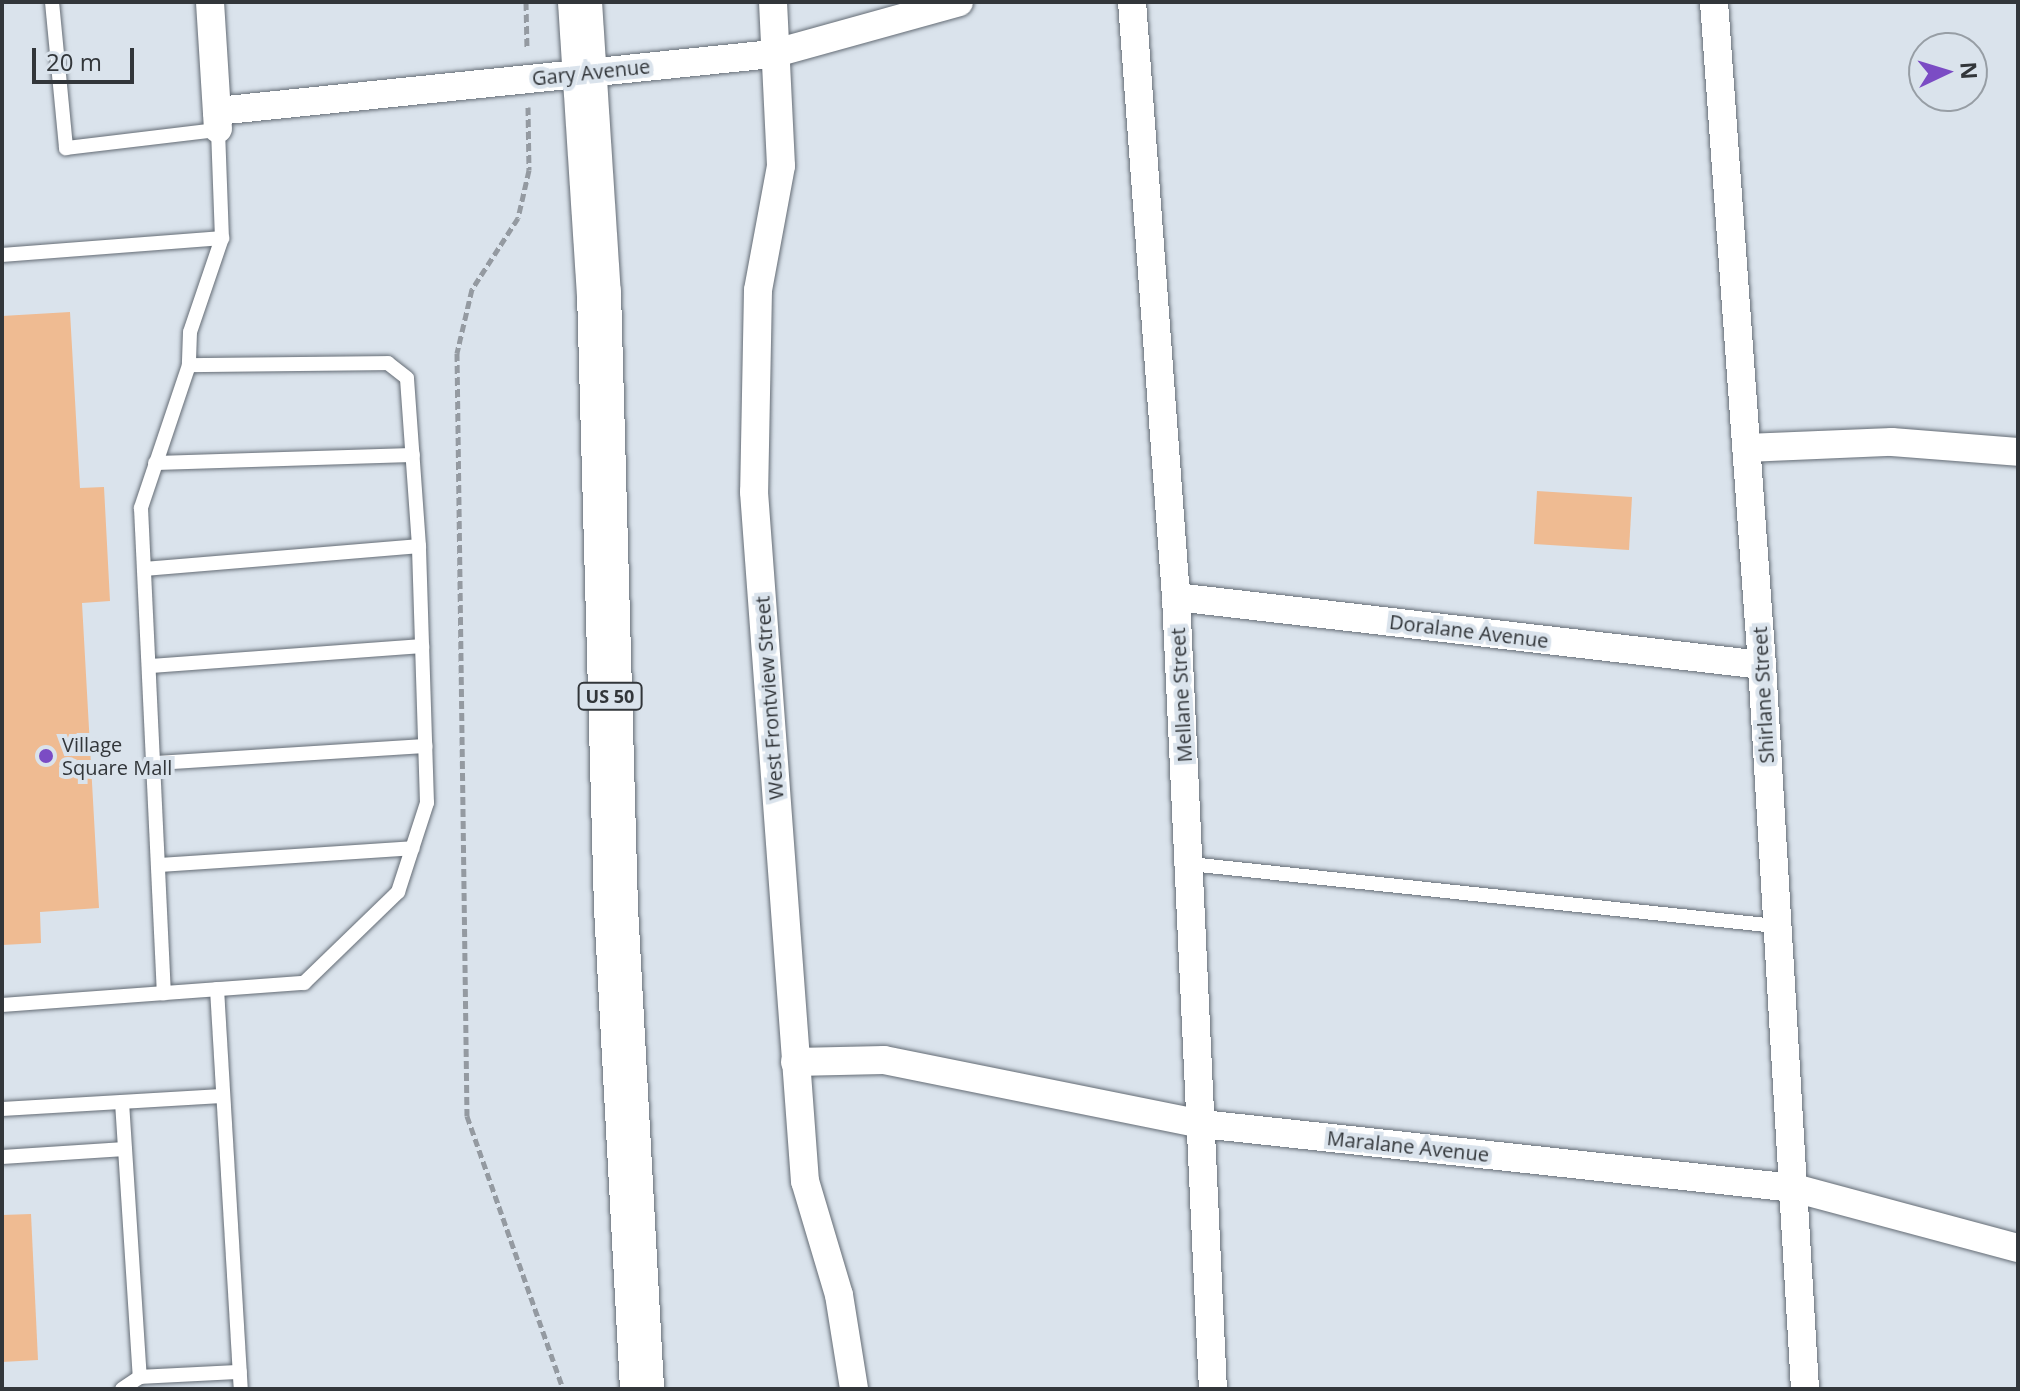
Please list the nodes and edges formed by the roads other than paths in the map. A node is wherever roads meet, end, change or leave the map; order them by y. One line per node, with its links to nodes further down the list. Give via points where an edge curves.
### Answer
1 (52, 2): 10 (lane, via 66,148)
2 (210, 2): 10 (street)
3 (580, 2): 9 (highway, US 50)
4 (773, 2): 8 (street, West Frontview Street)
5 (959, 2): 8 (street, Gary Avenue)
6 (1132, 2): 20 (street, Mellane Street)
7 (1714, 2): 14 (street, Shirlane Street)
8 (772, 54): 9 (street, Gary Avenue); 33 (street, West Frontview Street, via 781,166 758,290 754,492)
9 (585, 73): 10 (street, Gary Avenue); 46 (highway, US 50, via 599,292 616,908)
10 (217, 121): 11 (lane)
11 (222, 238): 12 (lane); 13 (lane, via 190,332)
12 (2, 255)
13 (189, 365): 16 (lane, via 388,363 407,378); 17 (lane)
14 (1746, 448): 15 (street, via 1892,442); 22 (street, Shirlane Street)
15 (2018, 452)
16 (413, 455): 17 (lane); 18 (lane)
17 (155, 463): 19 (lane, via 141,508)
18 (419, 546): 19 (lane); 21 (lane)
19 (145, 569): 23 (lane)
20 (1176, 597): 22 (street, Doralane Avenue); 27 (street, Mellane Street)
21 (422, 646): 23 (lane); 24 (lane)
22 (1762, 665): 29 (street, Shirlane Street)
23 (151, 666): 25 (lane)
24 (425, 746): 25 (lane); 26 (lane, via 427,803)
25 (156, 763): 28 (lane)
26 (412, 848): 28 (lane); 30 (lane, via 398,892 304,983)
27 (1190, 864): 29 (lane); 37 (street, Mellane Street)
28 (159, 865): 31 (lane)
29 (1776, 926): 40 (street, Shirlane Street)
30 (217, 989): 31 (lane); 34 (lane)
31 (164, 993): 32 (lane)
32 (2, 1005)
33 (795, 1062): 37 (street, Maralane Avenue, via 884,1060); 47 (street, West Frontview Street, via 805,1181 839,1295)
34 (222, 1096): 35 (lane); 42 (lane)
35 (122, 1102): 36 (lane); 38 (lane)
36 (2, 1109)
37 (1202, 1124): 40 (street, Maralane Avenue); 48 (street, Mellane Street)
38 (125, 1149): 39 (lane); 43 (lane)
39 (2, 1157)
40 (1794, 1188): 41 (street, Maralane Avenue); 49 (street, Shirlane Street)
41 (2018, 1248)
42 (240, 1372): 43 (lane); 45 (lane)
43 (140, 1377): 44 (lane)
44 (122, 1389)
45 (241, 1389)
46 (642, 1389)
47 (854, 1389)
48 (1213, 1389)
49 (1805, 1389)

